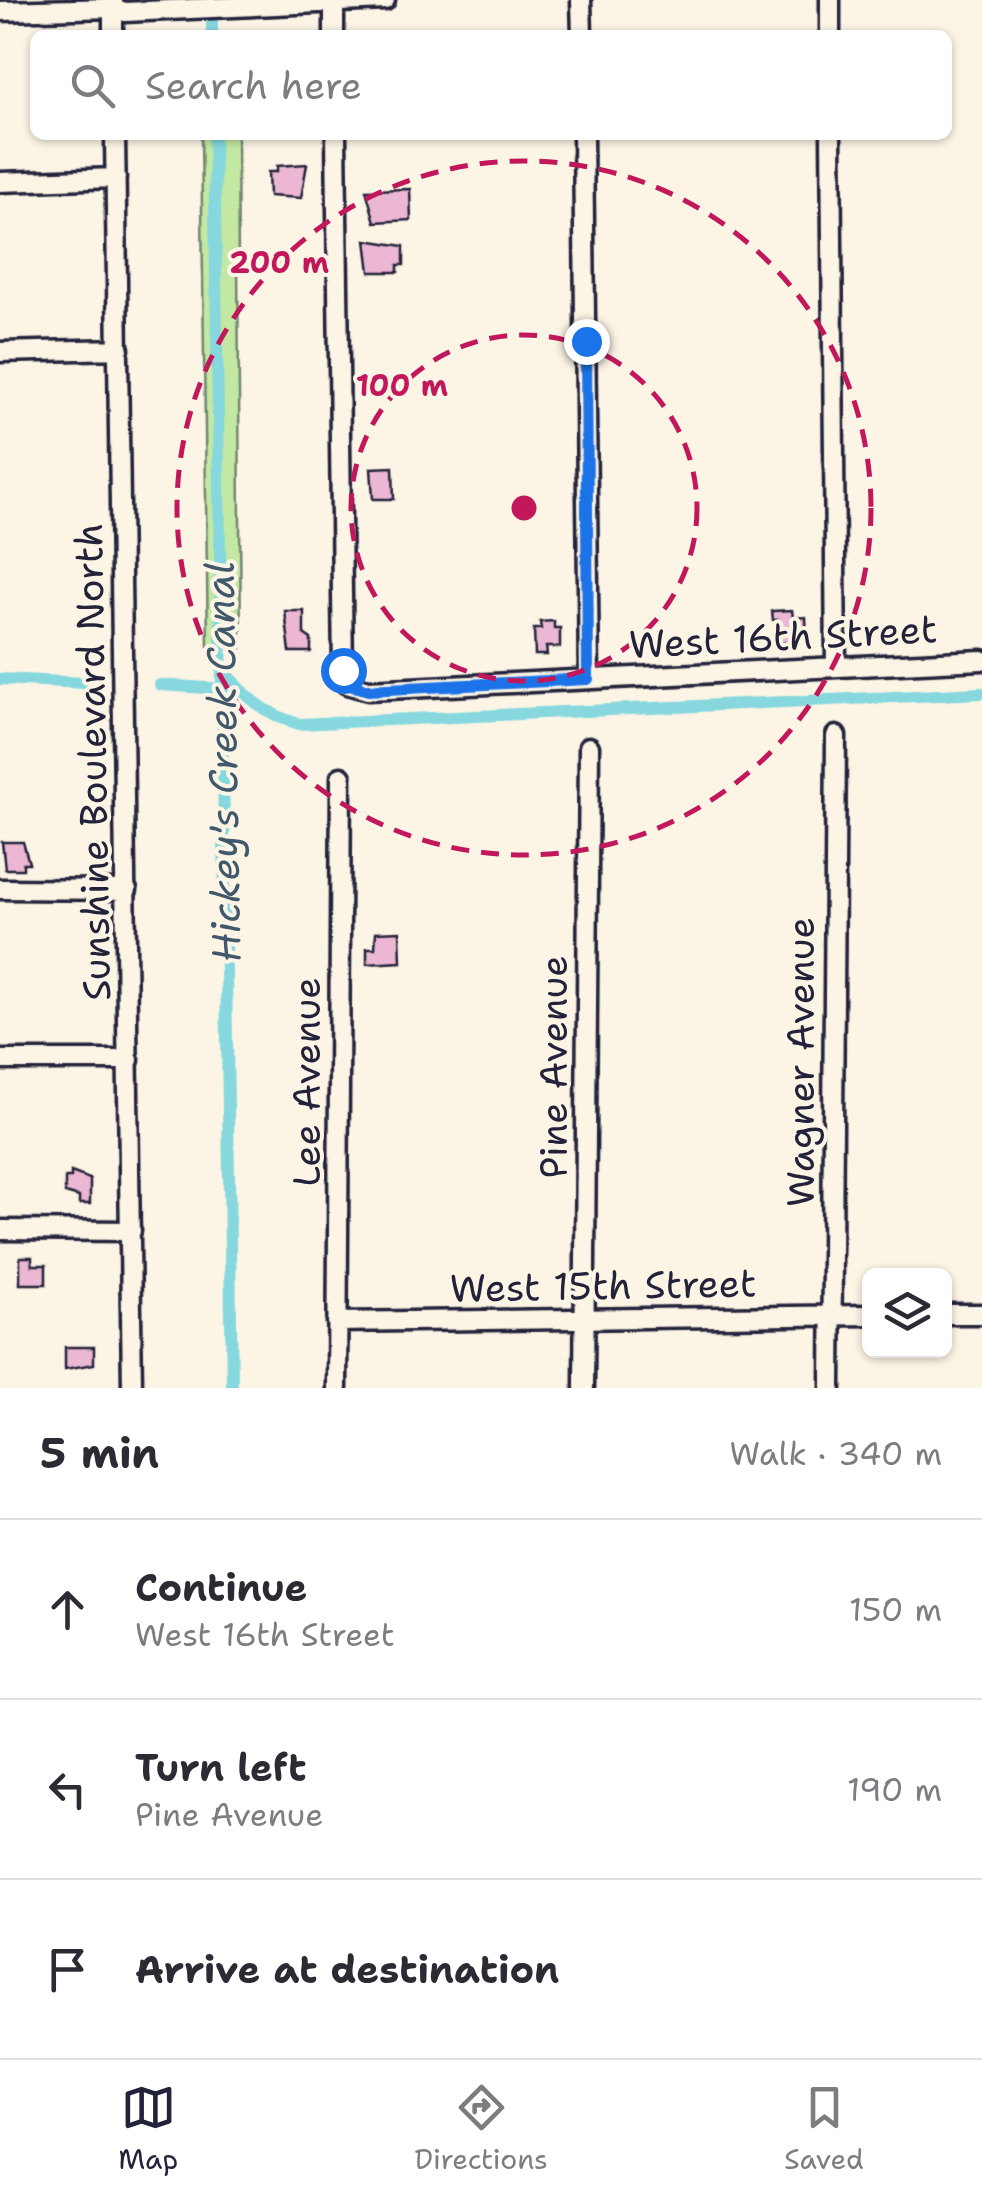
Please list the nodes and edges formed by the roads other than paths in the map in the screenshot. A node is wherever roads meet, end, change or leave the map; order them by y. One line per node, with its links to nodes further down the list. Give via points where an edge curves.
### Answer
1 (385, 0): 4 (street)
2 (582, 0): 9 (street)
3 (830, 0): 10 (street)
4 (334, 1): 5 (street, via 125,12); 8 (street)
5 (113, 4): 6 (street); 7 (street)
6 (0, 11)
7 (113, 30)
8 (334, 30)
9 (582, 30)
10 (830, 30)
11 (115, 140): 15 (street, Sunshine Boulevard North)
12 (336, 140): 21 (street, West 16th Street, via 347,684 368,690)
13 (583, 140): 21 (street)
14 (831, 140): 20 (street)
15 (116, 178): 16 (street); 17 (street, Sunshine Boulevard North)
16 (0, 182)
17 (119, 349): 18 (street); 26 (street, Sunshine Boulevard North)
18 (0, 352)
19 (982, 660): 20 (street, West 16th Street)
20 (836, 666): 21 (street, West 16th Street)
21 (588, 679)
22 (836, 736): 34 (street, Wagner Avenue)
23 (589, 746): 35 (street, Pine Avenue)
24 (342, 777): 36 (street, Lee Avenue)
25 (0, 889): 26 (street)
26 (127, 890): 28 (street, Sunshine Boulevard North)
27 (0, 1060): 28 (street)
28 (129, 1060): 30 (street, Sunshine Boulevard North)
29 (0, 1230): 30 (street)
30 (131, 1230): 37 (street, Sunshine Boulevard North)
31 (952, 1314): 32 (street)
32 (982, 1314)
33 (862, 1315): 34 (street, West 15th Street)
34 (832, 1316): 35 (street, West 15th Street); 40 (street, Wagner Avenue)
35 (584, 1318): 36 (street, West 15th Street); 39 (street, Pine Avenue)
36 (337, 1322): 38 (street, Lee Avenue)
37 (132, 1388)
38 (336, 1388)
39 (584, 1388)
40 (831, 1388)

